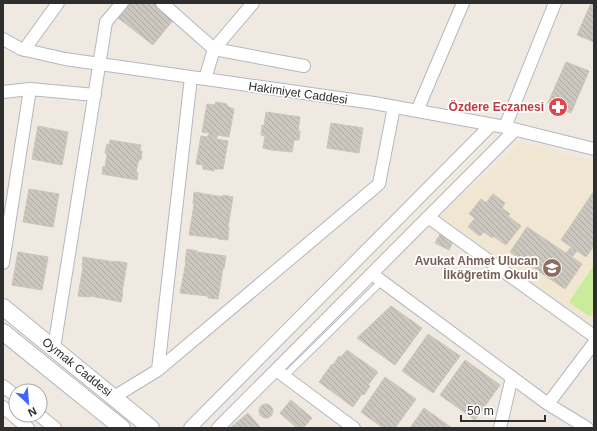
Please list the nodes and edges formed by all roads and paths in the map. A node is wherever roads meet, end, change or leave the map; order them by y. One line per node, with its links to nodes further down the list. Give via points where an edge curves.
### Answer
1 (58, 3): 9 (street)
2 (122, 3): 10 (street, via 106,22)
3 (162, 3): 8 (street)
4 (253, 3): 8 (street)
5 (463, 3): 18 (street)
6 (555, 3): 20 (street)
7 (3, 39): 9 (street, Hakimiyet Caddesi)
8 (214, 48): 11 (street); 13 (street)
9 (24, 50): 10 (street, Hakimiyet Caddesi)
10 (100, 64): 12 (street, Hakimiyet Caddesi); 16 (street)
11 (304, 66)
12 (191, 77): 13 (street, Hakimiyet Caddesi); 31 (street)
13 (205, 79): 17 (street, Hakimiyet Caddesi)
14 (30, 89): 15 (street); 16 (street); 23 (street)
15 (3, 92)
16 (95, 95): 30 (street)
17 (394, 107): 18 (street, Hakimiyet Caddesi); 31 (street, via 379,184)
18 (417, 111): 19 (street, Hakimiyet Caddesi)
19 (492, 125): 20 (street, Hakimiyet Caddesi); 40 (street)
20 (510, 128): 21 (street, Hakimiyet Caddesi); 22 (street)
21 (594, 148)
22 (428, 217): 24 (street); 28 (street)
23 (3, 264)
24 (372, 274): 25 (street); 32 (street)
25 (382, 281): 32 (lane); 33 (street)
26 (3, 306): 30 (street, Oymak Caddesi)
27 (3, 332): 38 (street, Oymak Caddesi)
28 (594, 336)
29 (594, 343): 35 (street)
30 (54, 348): 34 (street, Oymak Caddesi)
31 (158, 370): 34 (street)
32 (280, 373): 41 (street); 42 (street)
33 (512, 377): 35 (street); 43 (street)
34 (114, 398): 39 (street, Oymak Caddesi)
35 (548, 404): 44 (street)
36 (3, 407): 37 (street)
37 (28, 428)
38 (122, 428)
39 (151, 428)
40 (190, 428)
41 (218, 428)
42 (354, 428)
43 (500, 428)
44 (587, 428)

